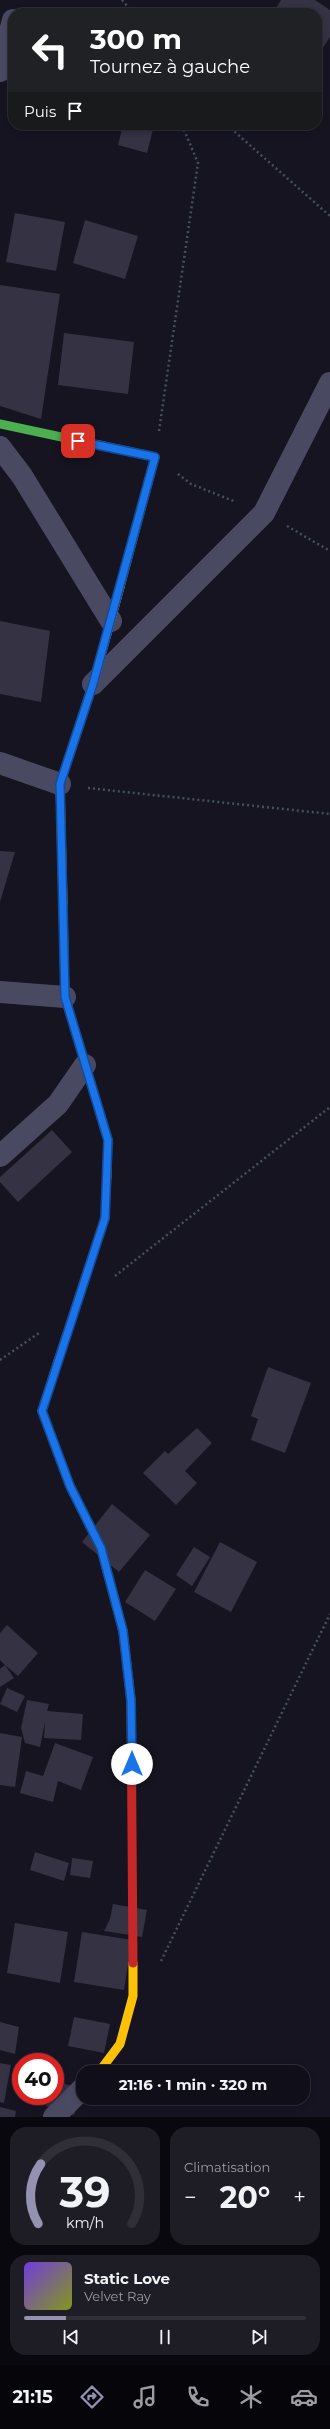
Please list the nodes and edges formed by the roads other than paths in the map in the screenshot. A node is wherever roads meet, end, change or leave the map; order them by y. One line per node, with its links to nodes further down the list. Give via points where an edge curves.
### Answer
1 (8, 38): 2 (street)
2 (1, 62)
3 (330, 383): 7 (street, via 264,513)
4 (0, 424): 6 (street, via 155,457)
5 (0, 447): 6 (street, via 22,476)
6 (111, 621): 7 (street)
7 (93, 684): 9 (street)
8 (0, 763): 9 (street)
9 (60, 784): 11 (street)
10 (0, 992): 11 (street)
11 (65, 997): 12 (street)
12 (85, 1065): 13 (street, via 58,1104); 14 (street, via 108,1140 105,1218 42,1411 70,1486 101,1548 123,1631 131,1701 133,1996 120,2044)
13 (0, 1156)
14 (104, 2065)
15 (76, 2095): 16 (street)
16 (54, 2117)

